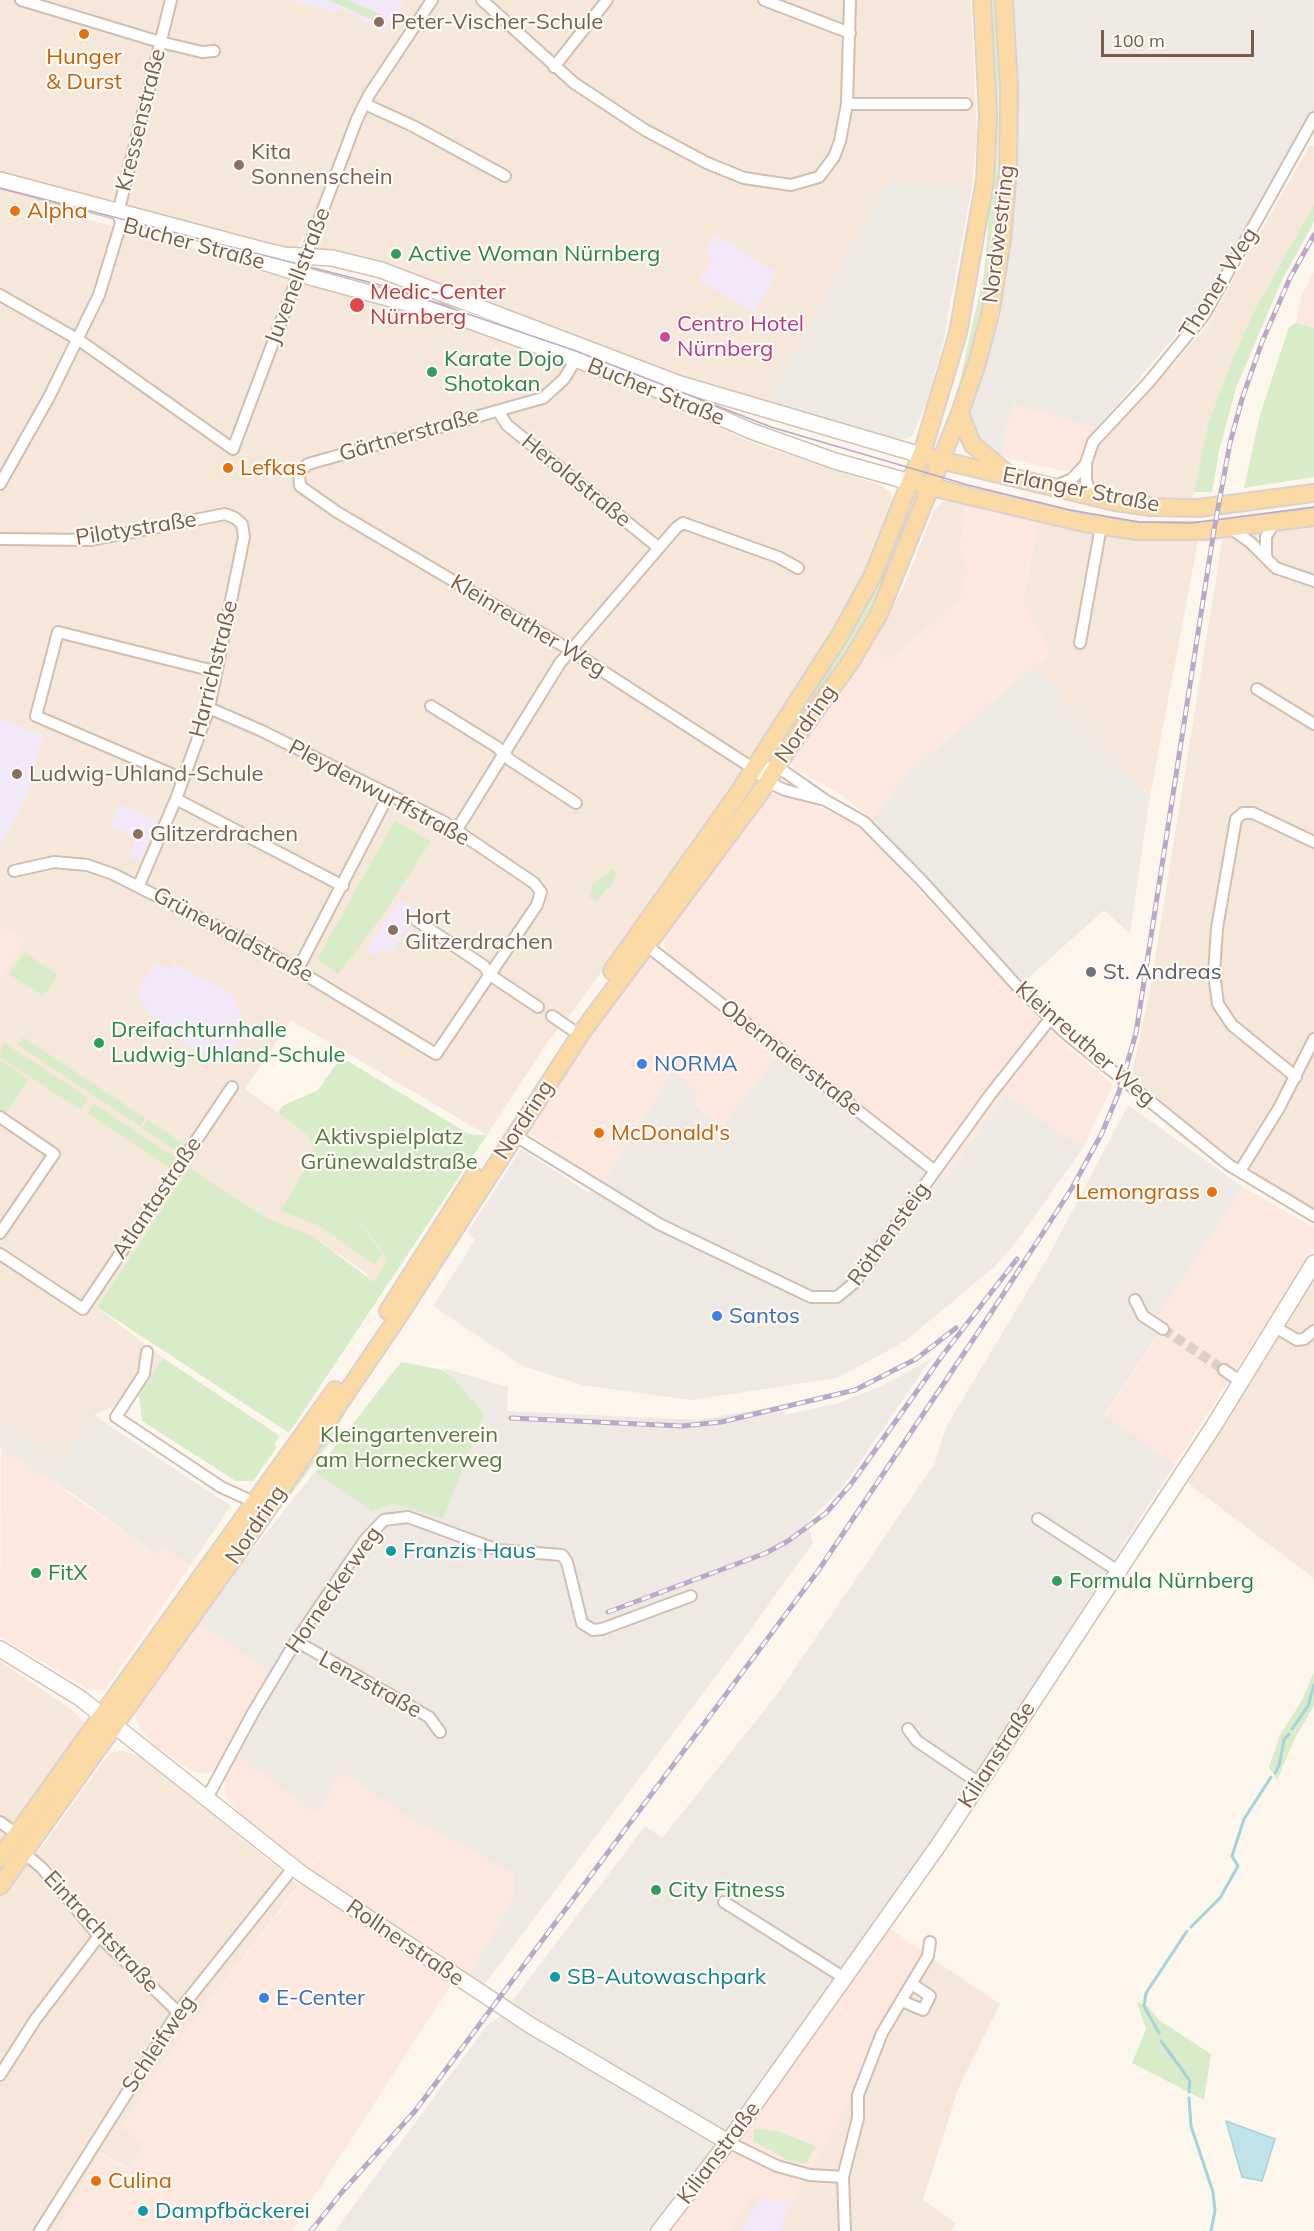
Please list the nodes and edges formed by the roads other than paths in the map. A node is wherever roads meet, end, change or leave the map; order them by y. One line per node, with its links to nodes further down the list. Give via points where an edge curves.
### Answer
1 (21, 0): 11 (street)
2 (171, 0): 11 (street, Kressenstraße)
3 (432, 0): 14 (street, Juvenellstraße)
4 (482, 0): 13 (street)
5 (607, 0): 13 (street)
6 (764, 0): 10 (street)
7 (850, 0): 10 (street)
8 (982, 0): 29 (main road, Nordwestring, via 988,114 985,180 956,342)
9 (1004, 0): 28 (main road, Nordwestring, via 1009,109 1004,225 985,335)
10 (850, 33): 15 (street)
11 (160, 42): 12 (street); 21 (street, Kressenstraße)
12 (214, 51)
13 (554, 67): 15 (street, via 627,118 692,155 744,178 780,185 802,184 826,170 840,141)
14 (365, 104): 18 (street); 22 (street, Juvenellstraße)
15 (847, 104): 16 (street)
16 (966, 104)
17 (1314, 118): 31 (street, Thoner Weg, via 1204,315 1149,383 1100,432)
18 (505, 176)
19 (0, 180): 21 (main road, Bucher Straße)
20 (0, 190): 21 (main road, Bucher Straße)
21 (120, 218): 22 (main road, Bucher Straße); 23 (main road, Bucher Straße); 25 (street, Kressenstraße, via 99,295)
22 (306, 256): 23 (street, Juvenellstraße); 26 (main road, Bucher Straße, via 341,260 389,273)
23 (298, 273): 25 (street, Juvenellstraße, via 233,449); 26 (main road, Bucher Straße)
24 (0, 295): 25 (street)
25 (79, 340): 34 (street, Kressenstraße)
26 (579, 354): 27 (street, Gärtnerstraße, via 564,379 543,398); 29 (main road, Bucher Straße); 33 (main road, Bucher Straße, via 759,434)
27 (498, 411): 35 (street, Gärtnerstraße, via 308,464 299,472); 46 (street, Heroldstraße, via 507,426)
28 (960, 413): 30 (main road, Nordwestring); 32 (main road, via 972,444)
29 (921, 455): 30 (main road, Erlanger Straße); 33 (main road, Nordring)
30 (942, 460): 32 (main road, Erlanger Straße); 36 (main road, Nordring)
31 (1086, 463): 37 (street, Thoner Weg, via 1072,479); 39 (street, via 1086,481)
32 (1012, 478): 37 (main road, Erlanger Straße)
33 (910, 482): 36 (main road, Bucher Straße); 58 (main road, Nordring, via 856,608)
34 (0, 484)
35 (300, 486): 51 (street, Kleinreuther Weg, via 337,512)
36 (932, 487): 43 (main road, Erlanger Straße); 59 (main road, Nordring, via 872,628)
37 (1053, 487): 39 (main road, Erlanger Straße)
38 (1314, 493): 39 (main road, Erlanger Straße, via 1180,508 1139,506)
39 (1092, 496)
40 (1314, 517): 42 (main road, Erlanger Straße)
41 (235, 518): 45 (street, Pilotystraße, via 225,514 91,540); 52 (street, Harrichstraße, via 242,524 244,537)
42 (1274, 522): 44 (main road, Erlanger Straße); 47 (street, via 1266,537)
43 (1101, 526): 44 (main road, Erlanger Straße, via 1170,533); 50 (street)
44 (1230, 528): 47 (street)
45 (0, 539)
46 (659, 548): 48 (street, via 683,523); 51 (street)
47 (1266, 558): 49 (street, via 1281,571)
48 (798, 568)
49 (1314, 581)
50 (1080, 644)
51 (570, 650): 57 (street); 58 (street, Kleinreuther Weg)
52 (214, 671): 55 (street, Harrichstraße); 60 (street, via 58,632 36,716)
53 (1257, 689): 56 (street)
54 (431, 706): 57 (street)
55 (208, 708): 60 (street, Harrichstraße); 61 (street, Pleydenwurffstraße)
56 (1314, 724)
57 (504, 754): 64 (street); 65 (street)
58 (754, 770): 59 (street, Kleinreuther Weg); 59 (street, Kleinreuther Weg); 77 (main road, Nordring)
59 (772, 775): 63 (street, Kleinreuther Weg, via 800,780); 63 (street, Kleinreuther Weg, via 785,790); 71 (main road, Nordring)
60 (183, 779): 62 (street, Harrichstraße)
61 (388, 794): 65 (street, Pleydenwurffstraße); 69 (street)
62 (176, 799): 68 (street, Harrichstraße); 69 (street)
63 (825, 800): 76 (street, Kleinreuther Weg, via 850,812 874,831)
64 (576, 803)
65 (456, 831): 73 (street, Pleydenwurffstraße, via 534,883 541,892 537,905)
66 (1314, 842): 79 (street, via 1254,813 1243,813 1236,819 1217,928 1214,973 1218,1004 1232,1025)
67 (14, 871): 68 (street, Grünewaldstraße, via 54,862 70,863 87,865)
68 (139, 885): 72 (street, Grünewaldstraße)
69 (343, 886): 72 (street)
70 (416, 920): 73 (street, via 484,966)
71 (646, 945): 82 (main road, Nordring); 83 (street, Obermaierstraße)
72 (298, 969): 73 (street, Grünewaldstraße, via 436,1054)
73 (490, 975): 74 (street)
74 (538, 1007)
75 (552, 1016): 77 (street)
76 (1050, 1019): 83 (street, Röthensteig); 84 (street, Kleinreuther Weg, via 1189,1135)
77 (571, 1029): 96 (main road, Nordring, via 388,1311)
78 (1314, 1039): 79 (street)
79 (1296, 1077): 84 (street)
80 (231, 1087): 87 (street, Atlantastraße, via 83,1309)
81 (0, 1118): 86 (street, via 54,1154)
82 (514, 1135): 83 (street, Röthensteig, via 658,1224 817,1299 837,1298 847,1292); 102 (main road, Nordring, via 388,1333)
83 (935, 1171)
84 (1240, 1171): 85 (street, Kleinreuther Weg)
85 (1314, 1216)
86 (0, 1233)
87 (0, 1254)
88 (1314, 1263): 90 (main road, Kilianstraße)
89 (1135, 1300): 91 (street, via 1143,1316)
90 (1275, 1327): 92 (street, via 1297,1340); 95 (main road, Kilianstraße)
91 (1163, 1329)
92 (1314, 1331)
93 (147, 1352): 96 (street, via 144,1374 116,1417 221,1487)
94 (1224, 1370): 95 (street)
95 (1241, 1382): 98 (main road, Kilianstraße)
96 (256, 1503): 102 (main road, Nordring)
97 (1038, 1519): 98 (street)
98 (1118, 1571): 105 (main road, Kilianstraße)
99 (691, 1596): 100 (street, Horneckerweg, via 593,1630 582,1623 562,1555 498,1550 400,1517 384,1521 372,1530)
100 (296, 1641): 104 (street, Lenzstraße, via 429,1717); 106 (street, Horneckerweg)
101 (0, 1649): 102 (main road, Rollnerstraße, via 57,1682)
102 (109, 1721): 106 (main road, Rollnerstraße); 108 (main road, Nordring); 109 (main road, Nordring)
103 (908, 1729): 105 (street, via 917,1741)
104 (440, 1732)
105 (980, 1783): 116 (main road, Kilianstraße)
106 (207, 1798): 111 (main road, Rollnerstraße)
107 (0, 1822): 108 (street)
108 (17, 1834): 110 (main road, Nordring)
109 (24, 1853): 112 (main road, Nordring); 114 (street, Eintrachtstraße, via 42,1868)
110 (0, 1858)
111 (293, 1868): 119 (street, Schleifweg); 121 (main road, Rollnerstraße, via 536,2029)
112 (0, 1886)
113 (724, 1902): 116 (street)
114 (99, 1936): 119 (street, Eintrachtstraße); 120 (street, via 29,2029)
115 (930, 1942): 117 (street, via 928,1956)
116 (846, 1979): 121 (main road, Kilianstraße)
117 (912, 1984): 118 (street); 118 (street, via 930,1996 923,2010)
118 (902, 2001): 122 (street, via 882,2033 858,2096 858,2118)
119 (178, 2012): 123 (street, Schleifweg)
120 (0, 2075)
121 (728, 2142): 122 (street, Rollnerstraße, via 777,2166 810,2175); 124 (main road, Kilianstraße)
122 (843, 2177): 125 (street)
123 (40, 2231)
124 (659, 2231)
125 (845, 2231)

